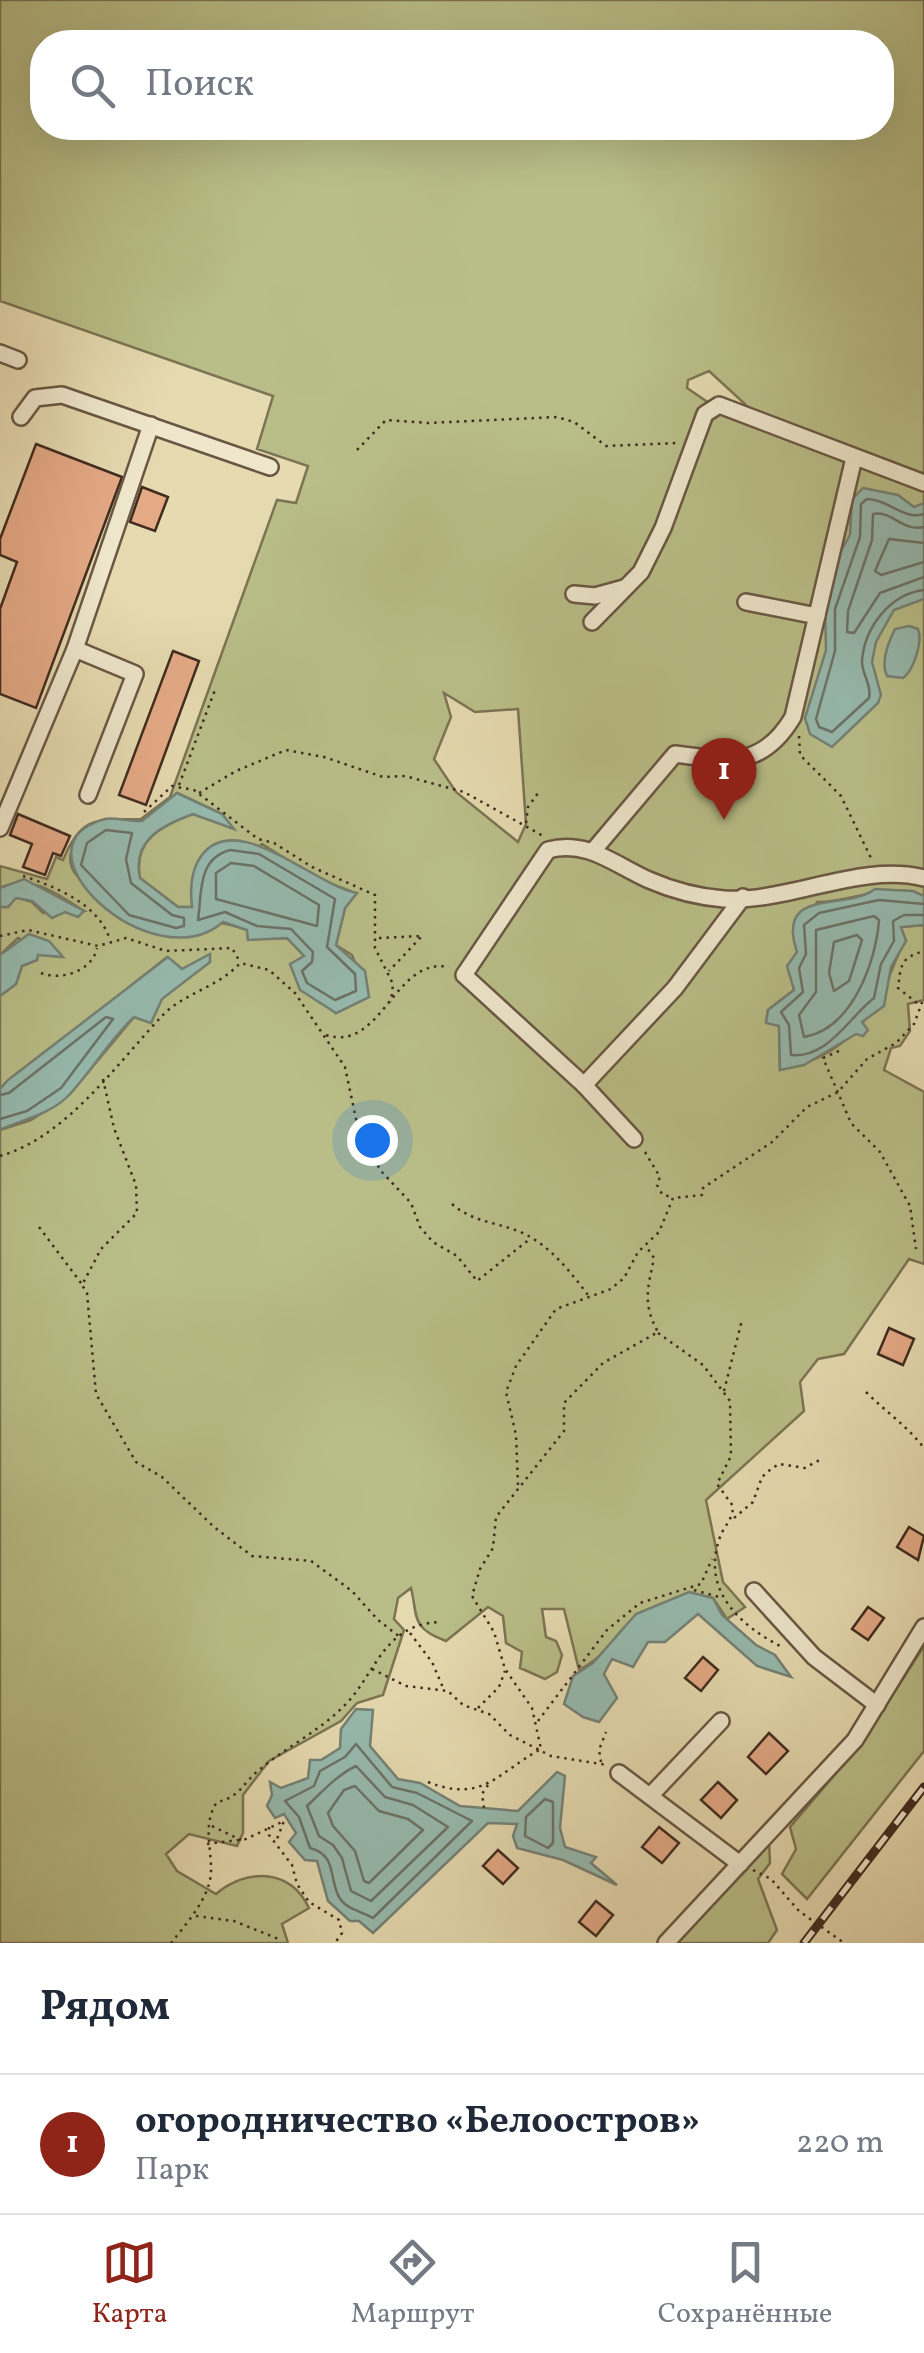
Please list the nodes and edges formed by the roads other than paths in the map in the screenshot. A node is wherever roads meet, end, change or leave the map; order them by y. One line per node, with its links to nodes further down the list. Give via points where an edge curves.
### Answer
1 (0, 354): 2 (street)
2 (18, 360)
3 (20, 417): 4 (street, via 35,398 62,395)
4 (152, 424): 6 (street); 13 (street)
5 (854, 458): 7 (street); 8 (street, via 719,405 705,414 663,528); 11 (street)
6 (270, 467)
7 (924, 483)
8 (628, 586): 9 (street, via 595,596); 12 (street)
9 (574, 594)
10 (746, 602): 11 (street)
11 (817, 616): 16 (street, via 790,723 779,742 754,757 675,754)
12 (592, 622)
13 (75, 649): 14 (street, via 135,674); 15 (street)
14 (88, 794)
15 (0, 828)
16 (593, 851): 18 (street, via 684,892); 19 (street, via 548,850 464,976)
17 (924, 878): 18 (street, via 878,877)
18 (743, 897): 19 (street, via 675,988)
19 (584, 1086): 20 (street)
20 (634, 1139)
21 (754, 1591): 23 (street, via 804,1646)
22 (924, 1627): 23 (street)
23 (877, 1705): 27 (street, via 856,1740)
24 (721, 1720): 26 (street)
25 (619, 1773): 26 (street)
26 (651, 1796): 27 (street)
27 (740, 1864): 28 (street)
28 (666, 1943)

